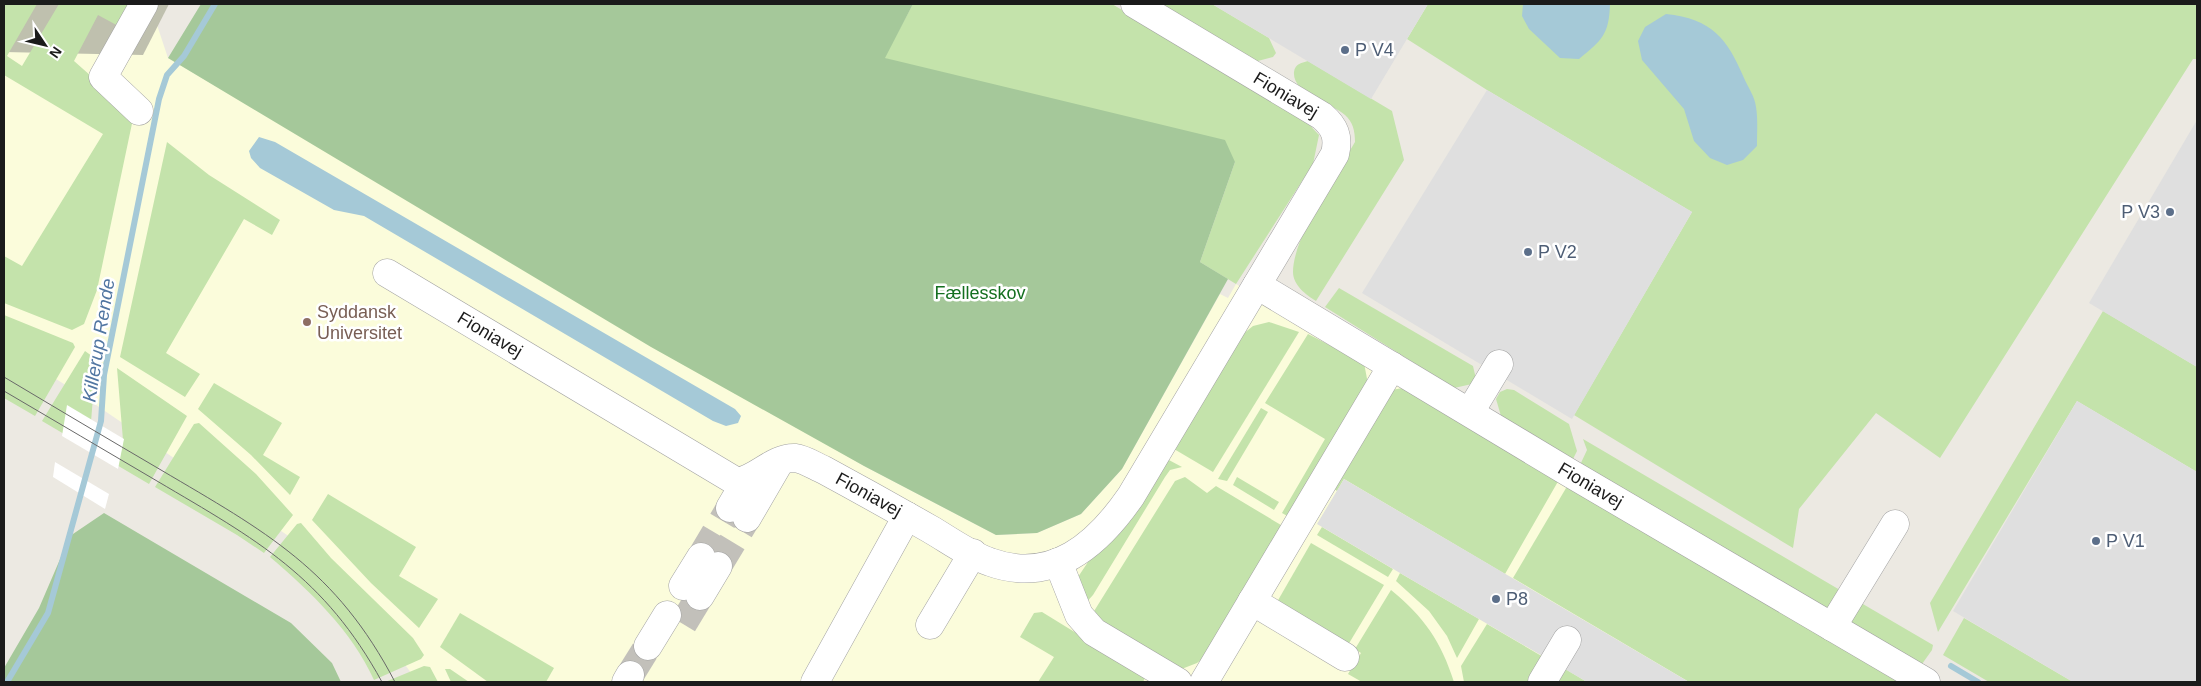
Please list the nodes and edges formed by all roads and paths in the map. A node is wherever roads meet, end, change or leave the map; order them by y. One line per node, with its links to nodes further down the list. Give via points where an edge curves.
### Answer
1 (144, 4): 3 (street, via 103,77)
2 (1134, 4): 5 (street, Fioniavej, via 1322,116 1337,136 1335,154)
3 (139, 111)
4 (387, 273): 10 (street, Fioniavej, via 737,482)
5 (1258, 285): 7 (street, Fioniavej); 15 (street, Fioniavej, via 1115,520 1095,541)
6 (1499, 364): 8 (street)
7 (1392, 366): 8 (street, Fioniavej); 17 (street)
8 (1470, 412): 20 (street, Fioniavej)
9 (782, 459): 10 (street); 10 (street, via 738,512); 11 (street, Fioniavej, via 796,458 824,470)
10 (746, 480)
11 (907, 516): 13 (street, Fioniavej); 24 (street)
12 (1895, 524): 20 (street)
13 (973, 554): 15 (street, Fioniavej, via 988,562 1023,569); 19 (street)
14 (709, 562): 16 (street)
15 (1058, 562): 25 (street, via 1080,615 1094,632)
16 (692, 591)
17 (1252, 602): 23 (street); 26 (street)
18 (675, 620): 22 (street)
19 (930, 625)
20 (1832, 627): 28 (street, Fioniavej)
21 (1567, 640): 27 (street)
22 (656, 651)
23 (1345, 657)
24 (815, 682)
25 (1178, 682)
26 (1204, 682)
27 (1542, 682)
28 (1926, 682)

